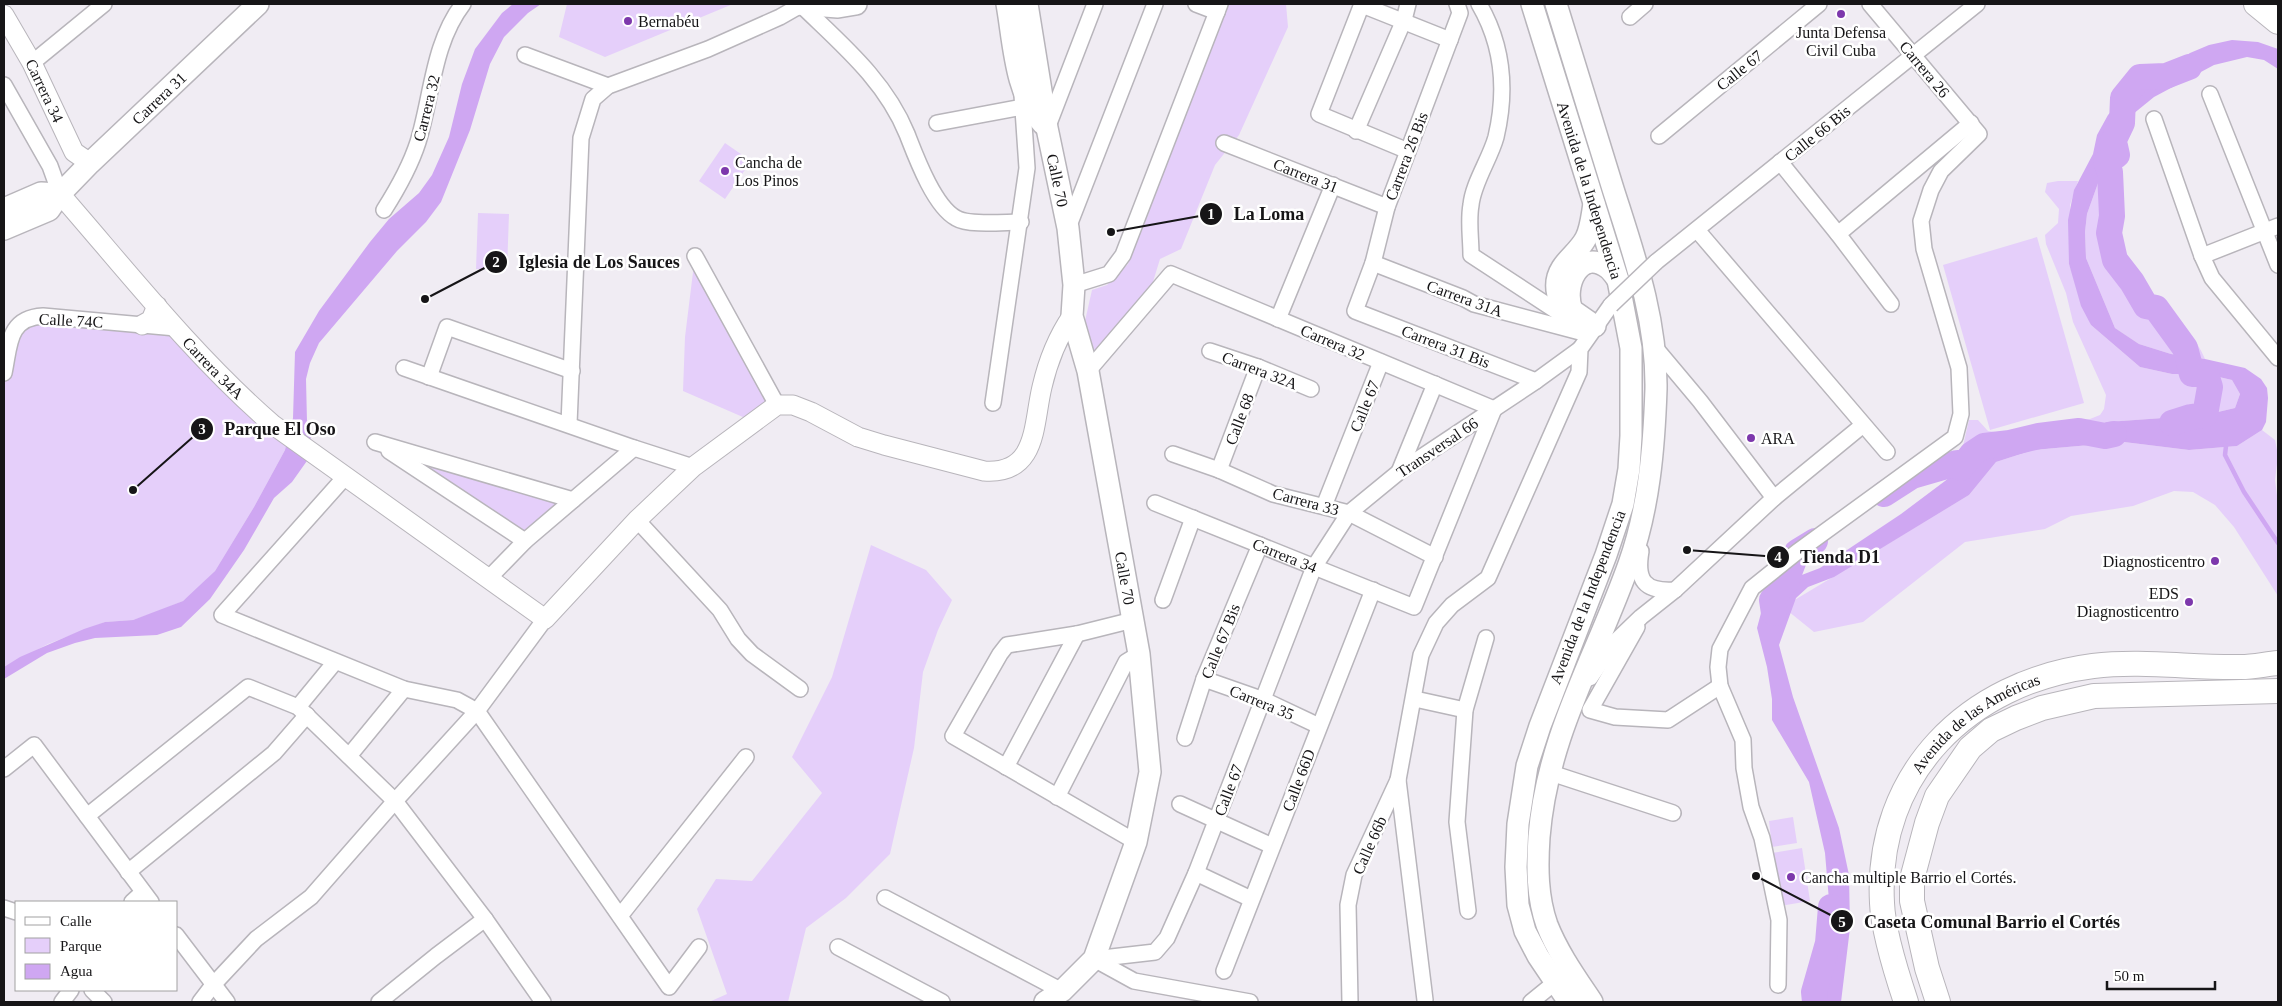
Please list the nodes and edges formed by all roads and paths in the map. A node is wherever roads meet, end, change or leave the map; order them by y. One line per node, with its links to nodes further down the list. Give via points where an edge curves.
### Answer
1 (104, 4): 30 (street)
2 (258, 4): 45 (main road, Carrera 31)
3 (463, 4): 51 (street, Carrera 32, via 444,36 418,142 407,170)
4 (800, 4): 5 (main road, via 838,7); 32 (street, via 780,17 708,49); 52 (street, via 858,59 880,86 899,116 927,181 950,214 966,222)
5 (856, 4)
6 (1007, 4): 33 (main road, Calle 70)
7 (1027, 4): 38 (main road, Calle 70)
8 (1095, 4): 38 (street)
9 (1155, 4): 54 (street)
10 (1196, 4): 22 (street)
11 (1362, 4): 25 (street); 40 (street, via 1319,114)
12 (1408, 4): 25 (street)
13 (1457, 4): 27 (street, Carrera 26 Bis, via 1460,13)
14 (1479, 4): 72 (street, via 1491,24 1500,53 1501,95 1496,136 1470,204 1471,254)
15 (1532, 4): 48 (main road, Avenida de la Independencia)
16 (1556, 4): 73 (main road, Avenida de la Independencia, via 1640,271)
17 (1645, 4): 24 (street)
18 (1819, 4): 41 (street, Calle 67)
19 (1870, 4): 29 (street, Carrera 26)
20 (1977, 4): 29 (street, Calle 66 Bis)
21 (2256, 4): 26 (main road)
22 (1218, 8): 64 (street, via 1123,255 1109,274)
23 (4, 15): 30 (street, Carrera 34)
24 (1630, 17)
25 (1404, 20): 27 (street); 40 (street)
26 (2278, 22)
27 (1450, 40): 43 (street, Carrera 26 Bis)
28 (525, 55): 32 (street)
29 (1913, 56): 39 (street, Carrera 26); 44 (street, Calle 66 Bis)
30 (32, 63): 45 (street, Carrera 34, via 74,152)
31 (4, 85): 47 (street, Carrera 34A, via 50,166)
32 (608, 86): 80 (street, via 593,99 581,138)
33 (1022, 86): 35 (street); 38 (main road, Calle 70, via 1036,116)
34 (2210, 94): 57 (street)
35 (1022, 107): 37 (street); 52 (street, via 1027,168)
36 (2154, 119): 60 (street)
37 (937, 123)
38 (1047, 128): 54 (main road, Calle 70)
39 (1975, 129): 58 (street); 124 (street, via 1941,171 1921,221 1924,249 1959,368 1961,414 1956,437 1752,588 1720,649)
40 (1356, 131): 43 (street)
41 (1659, 136)
42 (1224, 142): 46 (street, Carrera 31)
43 (1408, 151): 49 (street, Carrera 26 Bis)
44 (1780, 162): 56 (street, Calle 66 Bis); 58 (street)
45 (90, 163): 47 (main road, Carrera 31)
46 (1333, 185): 49 (street, Carrera 31); 69 (street)
47 (60, 194): 50 (main road, via 42,193); 55 (main road, Carrera 31, via 49,210); 66 (street, Carrera 34A)
48 (1594, 201): 63 (main road, Avenida de la Independencia); 72 (main road, via 1587,236 1561,269 1557,281 1562,309)
49 (1386, 207): 61 (street, Carrera 26 Bis)
50 (4, 209)
51 (384, 210)
52 (1021, 222): 87 (street)
53 (2278, 226): 57 (street)
54 (1068, 228): 64 (main road, Calle 70)
55 (4, 229)
56 (1697, 230): 72 (street, Calle 66 Bis, bridge, via 1656,262); 91 (street)
57 (2264, 232): 60 (street); 62 (street)
58 (1838, 234): 65 (street)
59 (695, 256): 88 (street)
60 (2202, 256): 76 (street, via 2212,278)
61 (1373, 263): 67 (street, Carrera 26 Bis); 72 (street, Carrera 31A, via 1474,304)
62 (2278, 265)
63 (1618, 280): 72 (main road, via 1608,268 1598,263 1588,263 1574,272 1569,287 1570,304); 163 (main road, Avenida de la Independencia, via 1631,348 1629,469 1623,504 1540,726 1527,766 1518,824 1518,905 1525,931 1538,956)
64 (1074, 284): 68 (main road, Calle 70)
65 (1890, 304)
66 (157, 306): 70 (street, via 151,320); 71 (street, Carrera 34A)
67 (1355, 311): 84 (street, Carrera 31 Bis)
68 (1072, 316): 81 (main road, Calle 70); 88 (street, via 1058,336 1042,387 1036,428 1029,447 1022,458 1006,469 976,469 884,446 793,405)
69 (1278, 319): 77 (street, Carrera 32); 81 (street, Carrera 32, via 1171,274)
70 (142, 325): 71 (street, Calle 74C); 82 (street, Calle 74C, via 43,316 31,318 16,327)
71 (176, 328): 98 (street, Carrera 34A, via 234,390 272,424)
72 (1585, 328): 74 (street, Calle 66 Bis)
73 (1654, 345): 99 (street); 103 (main road, Avenida de la Independencia, via 1654,436)
74 (1580, 348): 84 (street, Transversal 66); 128 (street, via 1579,372 1488,578 1452,605 1436,623 1421,655)
75 (1210, 351): 78 (street, Carrera 32A)
76 (2278, 358)
77 (1381, 362): 85 (street, Carrera 32); 102 (street, Calle 67)
78 (1258, 367): 86 (street, Carrera 32A); 96 (street, Calle 68)
79 (404, 368): 83 (street)
80 (572, 371): 83 (street, via 447,327); 90 (street)
81 (1088, 371): 117 (main road, Calle 70)
82 (4, 373)
83 (429, 377): 90 (street)
84 (1536, 381): 89 (street, Transversal 66)
85 (1435, 384): 89 (street, Carrera 32); 97 (street)
86 (1311, 389)
87 (994, 403)
88 (777, 405): 95 (street)
89 (1494, 409): 97 (street, Transversal 66); 109 (street)
90 (569, 424): 92 (street)
91 (1863, 425): 93 (street); 99 (street)
92 (634, 448): 95 (street); 100 (street)
93 (1887, 452)
94 (1173, 454): 96 (street, Carrera 33)
95 (693, 467): 106 (street)
96 (1219, 470): 102 (street, Carrera 33, via 1273,494)
97 (1399, 472): 104 (street, Transversal 66)
98 (345, 477): 111 (street, Carrera 34A); 121 (street, via 222,615)
99 (1774, 498): 113 (street)
100 (573, 500): 107 (street); 107 (street, via 375,442)
101 (1155, 504): 105 (street, Carrera 34)
102 (1324, 506): 104 (street, Carrera 33)
103 (1645, 508): 113 (street, via 1645,534 1638,569 1641,579 1663,590); 130 (main road, Avenida de la Independencia, via 1629,564)
104 (1350, 513): 109 (street, Carrera 33); 110 (street, Transversal 66)
105 (1193, 518): 108 (street, Carrera 34); 114 (street)
106 (637, 520): 116 (street); 126 (street, via 720,610 752,654)
107 (525, 541): 111 (street)
108 (1260, 545): 110 (street, Carrera 34); 123 (street, Calle 67 Bis)
109 (1435, 557): 112 (street, Carrera 34, via 1414,607)
110 (1314, 567): 112 (street, Carrera 34); 129 (street, Calle 67)
111 (489, 578): 116 (street, Carrera 34A)
112 (1372, 590): 134 (street, Calle 66D)
113 (1675, 590): 115 (street)
114 (1163, 600)
115 (1641, 617): 124 (street, via 1590,710 1615,717 1668,720); 130 (street, via 1614,643)
116 (546, 619): 133 (street)
117 (1133, 620): 118 (street); 120 (main road, Calle 70)
118 (1077, 634): 138 (street); 138 (street, via 1008,645 953,736)
119 (1486, 638): 131 (street)
120 (1139, 654): 142 (street, via 1126,662); 148 (main road, Calle 70, via 1150,772)
121 (338, 663): 125 (street); 132 (street)
122 (2278, 663): 183 (main road, Avenida de las Américas, via 2243,667 2091,666 2005,690 1954,725 1933,746 1912,775 1896,810 1887,841 1882,905)
123 (1204, 679): 129 (street, Carrera 35); 135 (street, Calle 67 Bis)
124 (1720, 686): 165 (street, via 1743,740 1751,807 1762,838 1779,920)
125 (404, 689): 133 (street, via 457,700); 136 (street)
126 (800, 689)
127 (2278, 691): 184 (main road, Avenida de las Américas, via 2094,696 2042,708 2016,718 1991,730 1970,748 1937,796 1912,879 1912,901)
128 (1414, 699): 131 (street); 141 (street)
129 (1264, 700): 134 (street, Carrera 35); 147 (street, Calle 67)
130 (1571, 705): 140 (main road, Avenida de la Independencia)
131 (1465, 710): 155 (street, via 1457,822)
132 (302, 711): 136 (street); 146 (street, via 248,687); 150 (street, via 274,753)
133 (477, 711): 143 (street); 156 (street)
134 (1319, 726): 149 (street, Calle 66D)
135 (1185, 738)
136 (349, 756): 143 (street)
137 (746, 757): 156 (street)
138 (1006, 767): 142 (street)
139 (4, 769): 146 (street, via 34,745)
140 (1548, 772): 145 (street); 163 (main road, Avenida de la Independencia, via 1537,857 1547,925)
141 (1398, 780): 169 (street); 179 (street, Calle 66b, via 1352,882 1348,905)
142 (1057, 797): 148 (street)
143 (395, 801): 157 (street); 164 (street, via 311,897 256,939)
144 (1180, 804): 147 (street)
145 (1673, 813)
146 (87, 816): 150 (street)
147 (1216, 821): 149 (street); 151 (street, Calle 67)
148 (1136, 842): 161 (main road, Calle 70)
149 (1272, 846): 154 (street, Calle 66D)
150 (128, 872): 153 (street)
151 (1196, 873): 154 (street); 161 (street, Calle 67, via 1167,938 1155,952)
152 (885, 898): 166 (street)
153 (142, 899)
154 (1251, 899): 162 (street, Calle 66D)
155 (1468, 911)
156 (620, 916): 159 (street, via 669,987)
157 (485, 920): 170 (street, via 436,956); 175 (street)
158 (178, 938): 164 (street)
159 (699, 947)
160 (838, 947): 176 (street)
161 (1094, 959): 166 (main road, Calle 70); 178 (street, via 1134,980)
162 (1224, 971)
163 (1563, 976): 180 (street); 181 (main road, Avenida de la Independencia); 182 (main road, Avenida de la Independencia)
164 (213, 985): 173 (street); 174 (street)
165 (1778, 985)
166 (1062, 990): 177 (main road, Calle 70)
167 (70, 991): 171 (street)
168 (93, 991): 172 (street)
169 (1425, 1000)
170 (384, 1001)
171 (62, 1002)
172 (104, 1002)
173 (200, 1002)
174 (227, 1002)
175 (543, 1002)
176 (942, 1002)
177 (1045, 1002)
178 (1250, 1002)
179 (1350, 1002)
180 (1531, 1002)
181 (1569, 1002)
182 (1592, 1002)
183 (1906, 1002)
184 (1938, 1002)

